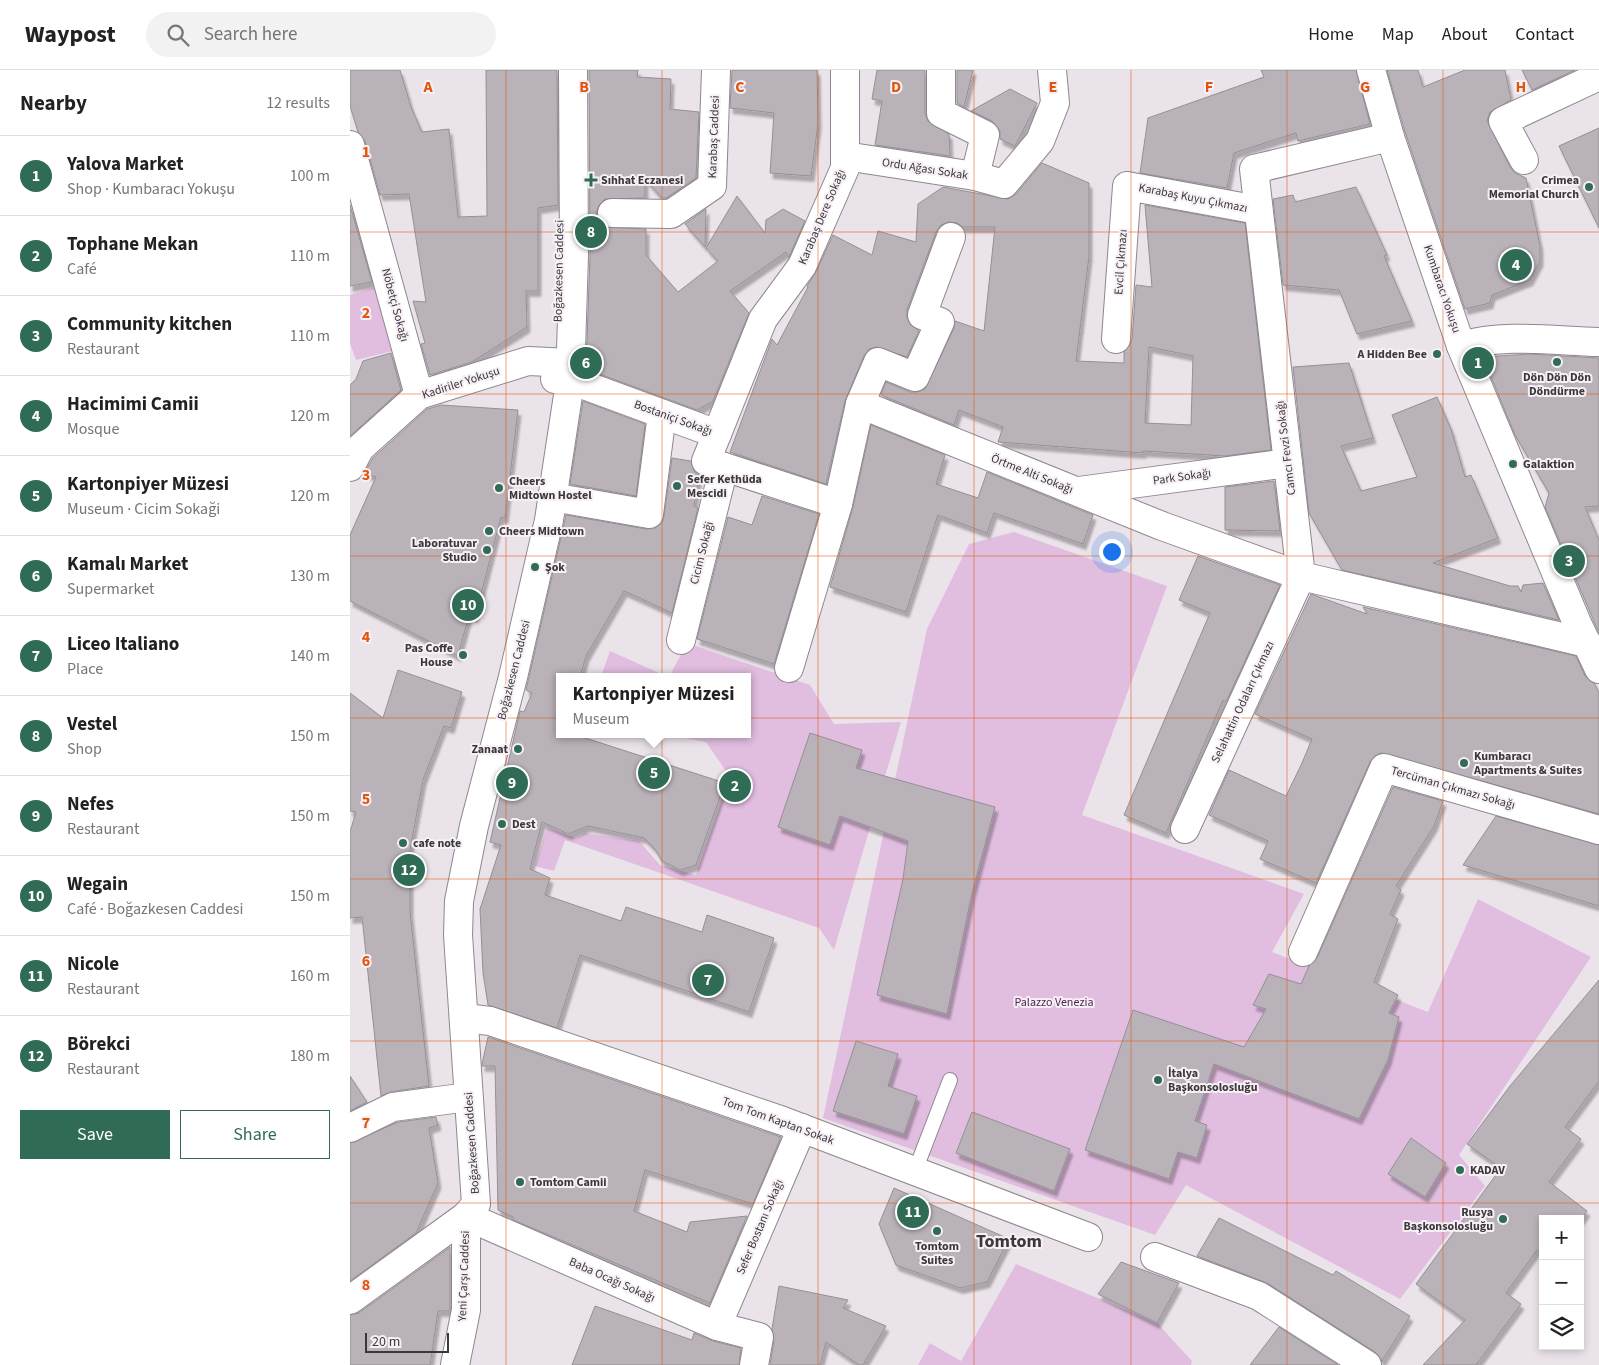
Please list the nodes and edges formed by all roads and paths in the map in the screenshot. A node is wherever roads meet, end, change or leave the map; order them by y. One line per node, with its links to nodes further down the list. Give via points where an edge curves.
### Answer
1 (559, 70): 22 (street, Boğazkesen Caddesi)
2 (573, 70): 22 (street, Boğazkesen Caddesi, via 574,255)
3 (716, 70): 16 (street, Karabaş Caddesi, via 712,186 671,214)
4 (845, 70): 11 (street, Karabaş Dere Sokağı)
5 (941, 70): 13 (street, via 941,113 985,135)
6 (1052, 70): 13 (street, Ordu Ağası Sokak, via 1055,103 1040,141 1004,184)
7 (1371, 70): 9 (street, Kumbaracı Yokuşu)
8 (1599, 76): 12 (street, via 1503,121)
9 (1390, 137): 15 (street, Camcı Fevzi Sokağı, via 1254,169); 21 (street, Kumbaracı Yokuşu)
10 (350, 145): 17 (street, Nöbetçi Sokağı)
11 (845, 156): 13 (street, Ordu Ağası Sokak); 26 (street, Karabaş Dere Sokağı, via 845,168 802,266 763,319)
12 (1524, 160)
13 (975, 176)
14 (1127, 186): 15 (street, Karabaş Kuyu Çıkmazı); 19 (street, Evcil Çıkmazı)
15 (1258, 210): 27 (street, Camcı Fevzi Sokağı)
16 (612, 213)
17 (360, 218): 23 (street, Nöbetçi Sokağı)
18 (951, 237): 24 (street, via 922,315 940,322 915,377 878,362)
19 (1116, 339)
20 (1599, 342): 21 (street, via 1509,340)
21 (1461, 346): 35 (street, Kumbaracı Yokuşu)
22 (563, 372): 23 (street, Kadiriler Yokuşu, via 528,361); 25 (street, Bostaniçi Sokağı); 31 (street, Boğazkesen Caddesi); 43 (street, Boğazkesen Caddesi, via 533,521 443,909 445,960)
23 (419, 395): 28 (street, Kadiriler Yokuşu, via 360,448)
24 (860, 404): 30 (street, Örtme Alti Sokağı); 32 (street)
25 (662, 414): 26 (street, Bostaniçi Sokağı); 31 (street, via 649,514)
26 (717, 434): 29 (street, Bostaniçi Sokağı, via 706,461)
27 (1288, 463): 30 (street, Park Sokağı); 33 (street, Camcı Fevzi Sokağı)
28 (350, 467)
29 (724, 467): 32 (street, Bostaniçi Sokağı); 34 (street, Cicim Sokaği)
30 (1076, 491): 33 (street, Örtme Alti Sokağı)
31 (552, 498): 41 (street, Boğazkesen Caddesi, via 459,900)
32 (838, 504): 36 (street)
33 (1301, 576): 35 (street); 38 (street, Selahattin Odaları Çıkmazı)
34 (681, 640)
35 (1587, 643): 37 (street, Kumbaracı Yokuşu)
36 (789, 668)
37 (1599, 669)
38 (1184, 829)
39 (1599, 830): 40 (street, Tercüman Çıkmazı Sokağı, via 1384,768)
40 (1302, 952)
41 (464, 1018): 43 (street, Boğazkesen Caddesi); 45 (street, Tom Tom Kaptan Sokak, via 490,1021)
42 (950, 1080): 46 (lane)
43 (463, 1097): 44 (street, via 393,1107); 47 (street, Boğazkesen Caddesi, via 462,1206)
44 (350, 1128)
45 (802, 1128): 46 (street, Tom Tom Kaptan Sokak); 51 (street, Sefer Bostanı Sokağı)
46 (915, 1171): 48 (street, Tom Tom Kaptan Sokak)
47 (466, 1216): 50 (street); 51 (street, Baba Ocağı Sokağı); 52 (street, Yeni Çarşı Caddesi, via 466,1310)
48 (1088, 1237)
49 (1155, 1257): 54 (street, via 1259,1296)
50 (350, 1300)
51 (717, 1326): 53 (street, Baba Ocağı Sokağı, via 759,1337)
52 (455, 1365)
53 (754, 1365)
54 (1367, 1365)

